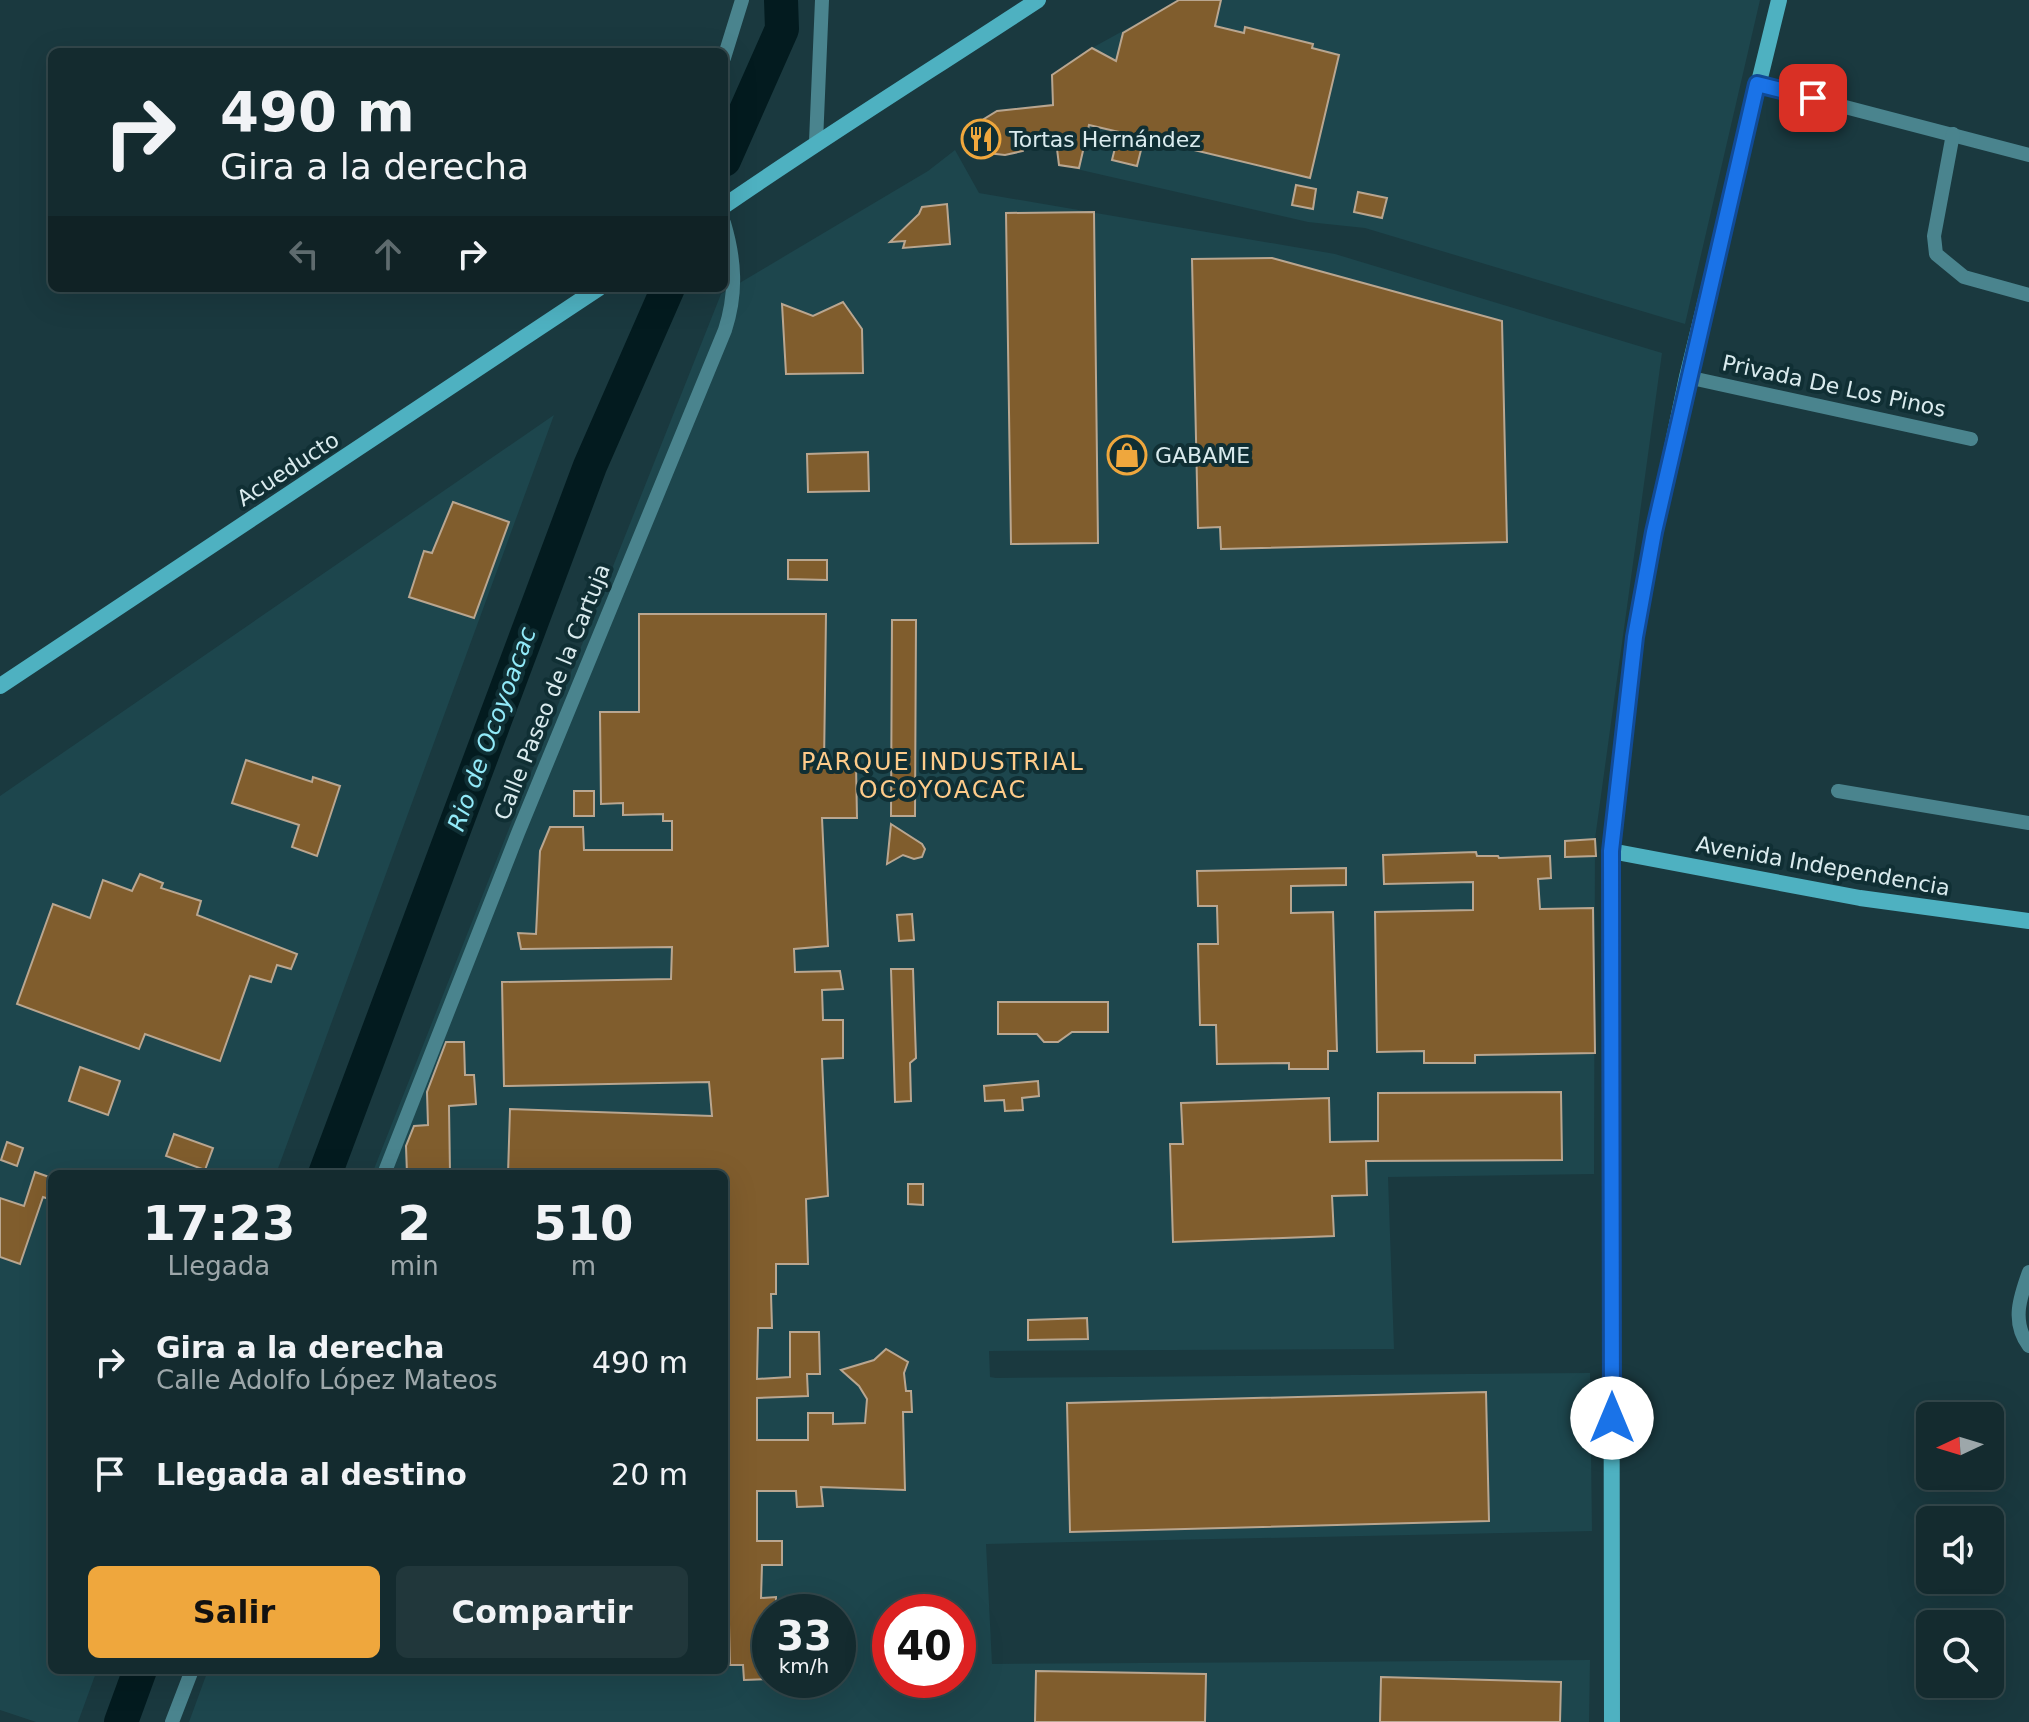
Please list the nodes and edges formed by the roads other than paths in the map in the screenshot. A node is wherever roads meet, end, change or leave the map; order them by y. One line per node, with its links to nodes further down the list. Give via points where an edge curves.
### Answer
1 (742, 0): 5 (street)
2 (822, 0): 8 (street)
3 (1038, 0): 8 (street)
4 (1779, 0): 6 (street)
5 (727, 48)
6 (1757, 84): 7 (street); 14 (street)
7 (1953, 134): 9 (street); 13 (street, via 1934,236 1936,254 1964,277)
8 (816, 142): 10 (street)
9 (2029, 155)
10 (728, 203)
11 (728, 237): 21 (street, Calle Paseo de la Cartuja, via 734,284 725,330)
12 (593, 292): 16 (street, Acueducto)
13 (2029, 295)
14 (1687, 377): 15 (street, Privada De Los Pinos); 19 (street, via 1635,637)
15 (1971, 439)
16 (0, 686)
17 (1838, 791): 18 (street)
18 (2029, 823)
19 (1611, 851): 20 (street, Avenida Independencia, via 1860,898); 26 (street)
20 (2029, 921)
21 (386, 1170)
22 (2029, 1272): 23 (street, via 2018,1308)
23 (2029, 1346)
24 (190, 1674): 25 (street)
25 (172, 1722)
26 (1612, 1722)

